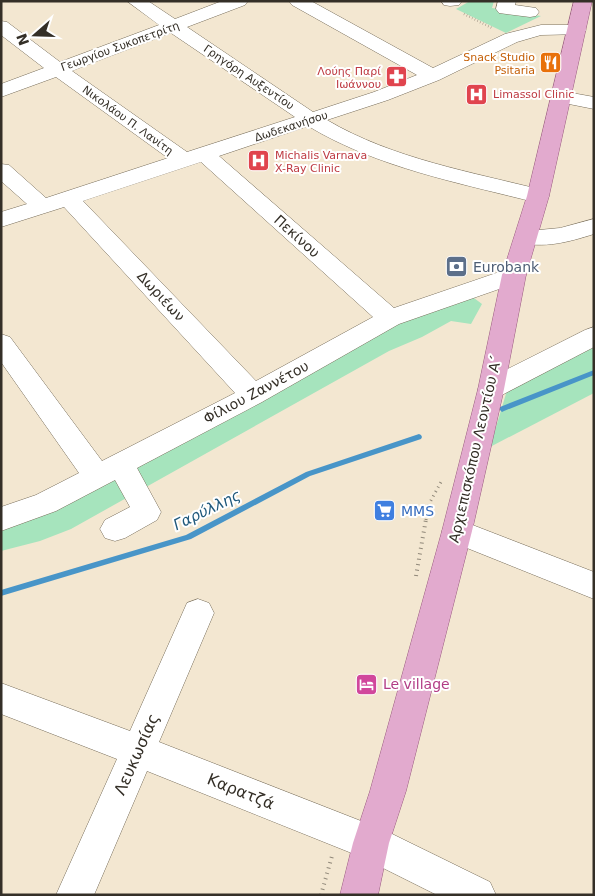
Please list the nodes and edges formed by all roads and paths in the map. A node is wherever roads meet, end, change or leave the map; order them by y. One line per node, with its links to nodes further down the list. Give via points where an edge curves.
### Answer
1 (136, 1): 9 (street, Γρηγόρη Αυξεντίου)
2 (239, 1): 9 (street, Γεωργίου Συκοπετρίτη)
3 (298, 1): 13 (street)
4 (507, 1): 7 (street, via 505,9)
5 (583, 1): 11 (main road, Αρχιεπισκόπου Λεοντίου Α΄)
6 (452, 2): 10 (path, via 448,6)
7 (530, 12)
8 (1, 26): 12 (street, Νικολάου Π. Λανίτη)
9 (174, 26): 12 (street, Γεωργίου Συκοπετρίτη); 17 (street, Γρηγόρη Αυξεντίου)
10 (511, 38): 11 (street, Δωδεκανήσου, via 541,30); 13 (street, Δωδεκανήσου)
11 (581, 38): 15 (main road, Αρχιεπισκόπου Λεοντίου Α΄)
12 (57, 69): 14 (street, Γεωργίου Συκοπετρίτη); 18 (street, Νικολάου Π. Λανίτη)
13 (432, 76): 17 (street, Δωδεκανήσου)
14 (1, 91)
15 (561, 97): 16 (street); 20 (main road, Αρχιεπισκόπου Λεοντίου Α΄)
16 (594, 103)
17 (312, 120): 18 (street, Δωδεκανήσου); 20 (street, Γρηγόρη Αυξεντίου, via 388,157)
18 (193, 156): 21 (street, Δωδεκανήσου); 27 (street, Πεκίνου)
19 (1, 170): 22 (street)
20 (538, 196): 25 (main road, Αρχιεπισκόπου Λεοντίου Α΄)
21 (68, 198): 22 (street, Δωδεκανήσου); 31 (street, Δωριέων)
22 (42, 206): 23 (street, Δωδεκανήσου)
23 (1, 220)
24 (594, 226): 25 (street, via 560,236)
25 (526, 237): 26 (main road, Αρχιεπισκόπου Λεοντίου Α΄)
26 (514, 275): 27 (street, Φίλιου Ζαννέτου); 30 (main road, Αρχιεπισκόπου Λεοντίου Α΄)
27 (390, 318): 31 (street, Φίλιου Ζαννέτου)
28 (594, 336): 30 (street)
29 (1, 344): 32 (street)
30 (491, 389): 35 (main road, Αρχιεπισκόπου Λεοντίου Α΄)
31 (253, 395): 32 (street, Φίλιου Ζαννέτου)
32 (108, 470): 33 (street, Φίλιου Ζαννέτου, via 46,503); 34 (street, via 148,512)
33 (1, 519)
34 (115, 529)
35 (457, 530): 36 (street); 40 (main road, Αρχιεπισκόπου Λεοντίου Α΄, via 388,791)
36 (594, 586)
37 (198, 613): 39 (street, Λευκωσίας)
38 (1, 698): 39 (street, Καρατζά)
39 (137, 751): 40 (street, Καρατζά); 41 (street, Λευκωσίας)
40 (371, 843): 42 (main road, Αρχιεπισκόπου Λεοντίου Α΄); 43 (street, Καρατζά)
41 (75, 895)
42 (359, 895)
43 (477, 895)

